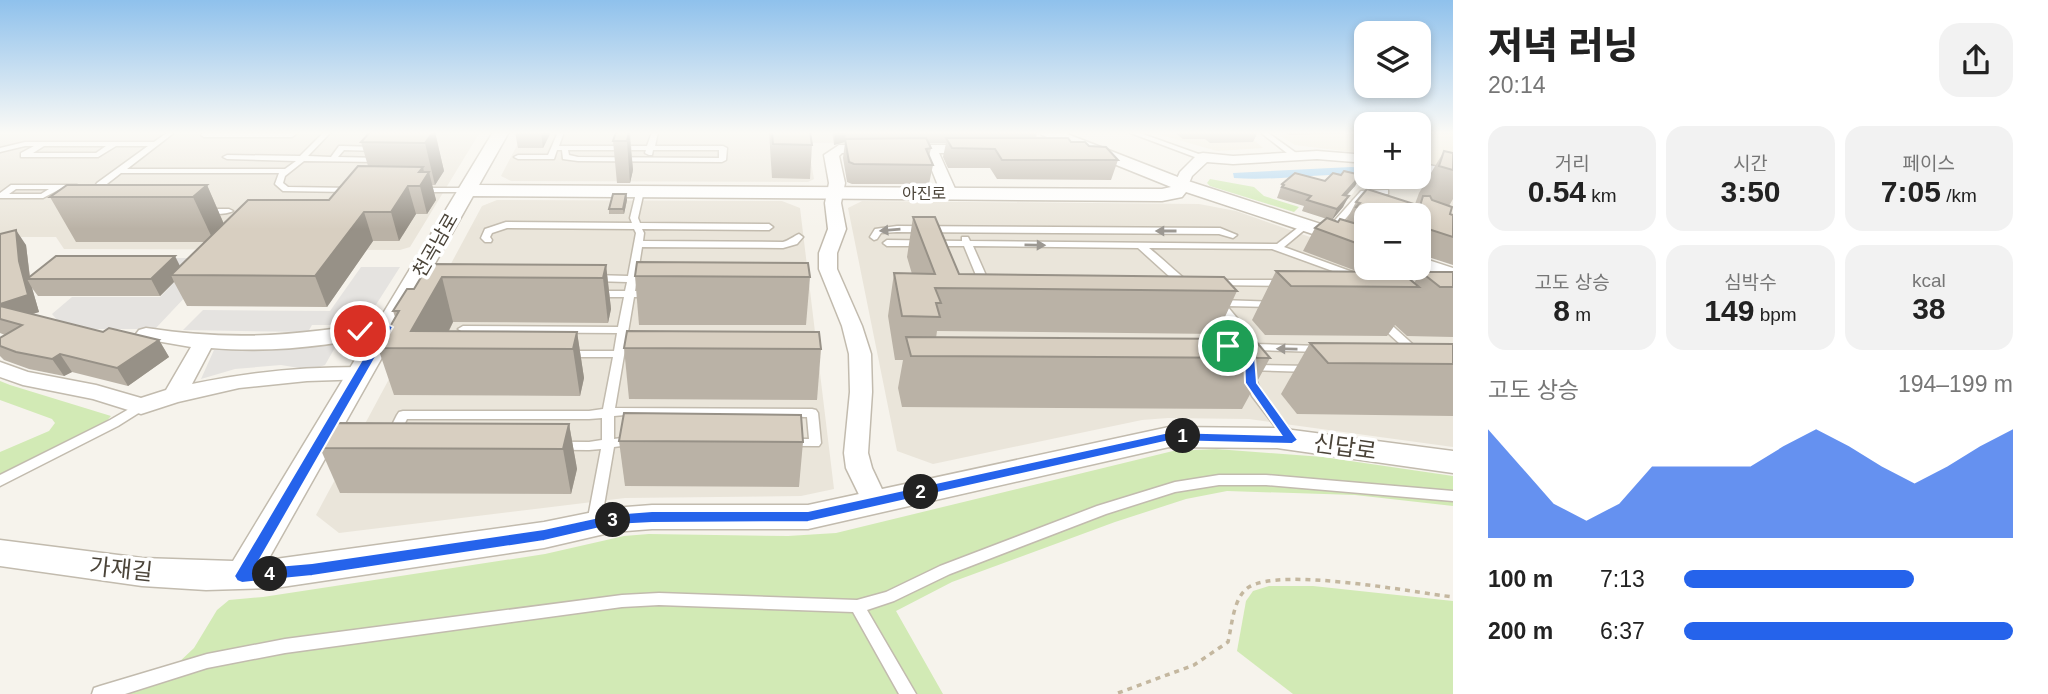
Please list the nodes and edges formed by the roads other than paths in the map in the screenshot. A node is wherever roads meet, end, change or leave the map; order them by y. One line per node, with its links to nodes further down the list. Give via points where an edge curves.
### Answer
1 (128, 164): 9 (lane)
2 (295, 164): 10 (lane)
3 (482, 164): 16 (street, 천곡남로)
4 (834, 164): 18 (street)
5 (937, 164): 20 (street)
6 (1127, 164): 12 (street)
7 (1196, 164): 12 (street)
8 (1431, 170): 11 (street)
9 (119, 171): 10 (lane); 13 (lane)
10 (287, 171): 14 (lane, via 278,181 282,188)
11 (1453, 175)
12 (1182, 185): 21 (street, 아진로, via 1170,194); 24 (street)
13 (97, 187): 22 (lane, via 58,187 43,197); 23 (lane, via 93,195)
14 (363, 190)
15 (405, 190): 16 (lane)
16 (467, 190): 17 (street, 아진로); 58 (street, 천곡남로)
17 (640, 191): 18 (street, 아진로); 28 (lane, via 634,218)
18 (835, 192): 20 (street, 아진로); 82 (street, via 837,229 828,253 828,270 860,354 856,453)
19 (1385, 192): 32 (lane, via 1364,193 1363,201)
20 (949, 193): 21 (street, 아진로)
21 (1127, 194): 24 (street)
22 (0, 196)
23 (99, 200)
24 (1230, 201): 27 (street)
25 (218, 203): 26 (lane, via 191,207)
26 (229, 211)
27 (1305, 225): 32 (street); 42 (lane)
28 (637, 226): 29 (lane); 36 (lane, via 506,225 488,231); 39 (lane)
29 (769, 227)
30 (961, 230): 31 (lane); 35 (lane, one-way to 35, via 886,230); 40 (lane)
31 (1129, 230): 33 (lane, one-way to 31); 41 (lane)
32 (1328, 233): 37 (street)
33 (1233, 235)
34 (799, 237): 39 (lane, via 783,245)
35 (874, 237)
36 (488, 240)
37 (1354, 242)
38 (887, 243): 40 (lane)
39 (638, 244): 45 (lane)
40 (967, 244): 41 (lane, one-way to 41); 48 (lane, via 978,280)
41 (1140, 246): 42 (lane); 51 (lane, via 1174,277)
42 (1279, 247): 50 (lane, via 1363,281)
43 (1431, 269): 47 (street)
44 (647, 275): 45 (lane)
45 (632, 276): 46 (lane); 54 (lane)
46 (580, 278)
47 (1449, 278)
48 (996, 280)
49 (1300, 283): 51 (lane)
50 (1340, 283)
51 (1198, 285): 52 (lane)
52 (1170, 288)
53 (588, 294): 54 (lane)
54 (629, 294): 55 (lane); 61 (lane)
55 (656, 295)
56 (1285, 304): 64 (lane, via 1217,301 1247,337)
57 (1373, 313): 66 (lane, via 1420,353)
58 (388, 327): 63 (street, via 286,342); 73 (street, 천곡남로)
59 (463, 329): 61 (lane)
60 (146, 334): 63 (street)
61 (622, 335): 62 (lane); 68 (lane)
62 (635, 339)
63 (204, 343): 74 (street)
64 (1245, 347): 65 (lane, one-way to 64); 70 (lane)
65 (1332, 349)
66 (1400, 350)
67 (551, 353): 68 (lane)
68 (618, 360): 69 (lane); 76 (lane)
69 (630, 365)
70 (1244, 368): 72 (lane); 77 (lane, via 1256,393)
71 (0, 369): 75 (street)
72 (1319, 370)
73 (360, 374): 74 (street, via 271,377); 85 (street, 천곡남로)
74 (174, 395): 75 (street)
75 (141, 406): 80 (lane)
76 (608, 414): 78 (lane); 78 (lane, via 812,413 815,443); 78 (lane, via 403,415 388,445)
77 (1292, 440): 79 (street, 신답로); 82 (street, 신답로, via 1169,437)
78 (608, 444): 83 (lane)
79 (1453, 462)
80 (0, 481)
81 (1453, 496): 86 (lane, via 1266,481 1219,480 1175,487 1102,510)
82 (875, 502): 83 (street, 신답로, via 808,517 652,517)
83 (594, 523): 85 (street, 신답로, via 530,537)
84 (0, 553): 85 (street, 가재길, via 142,572)
85 (242, 576)
86 (857, 606): 87 (lane, via 622,601 285,646 207,661); 88 (lane)
87 (100, 694)
88 (908, 694)

